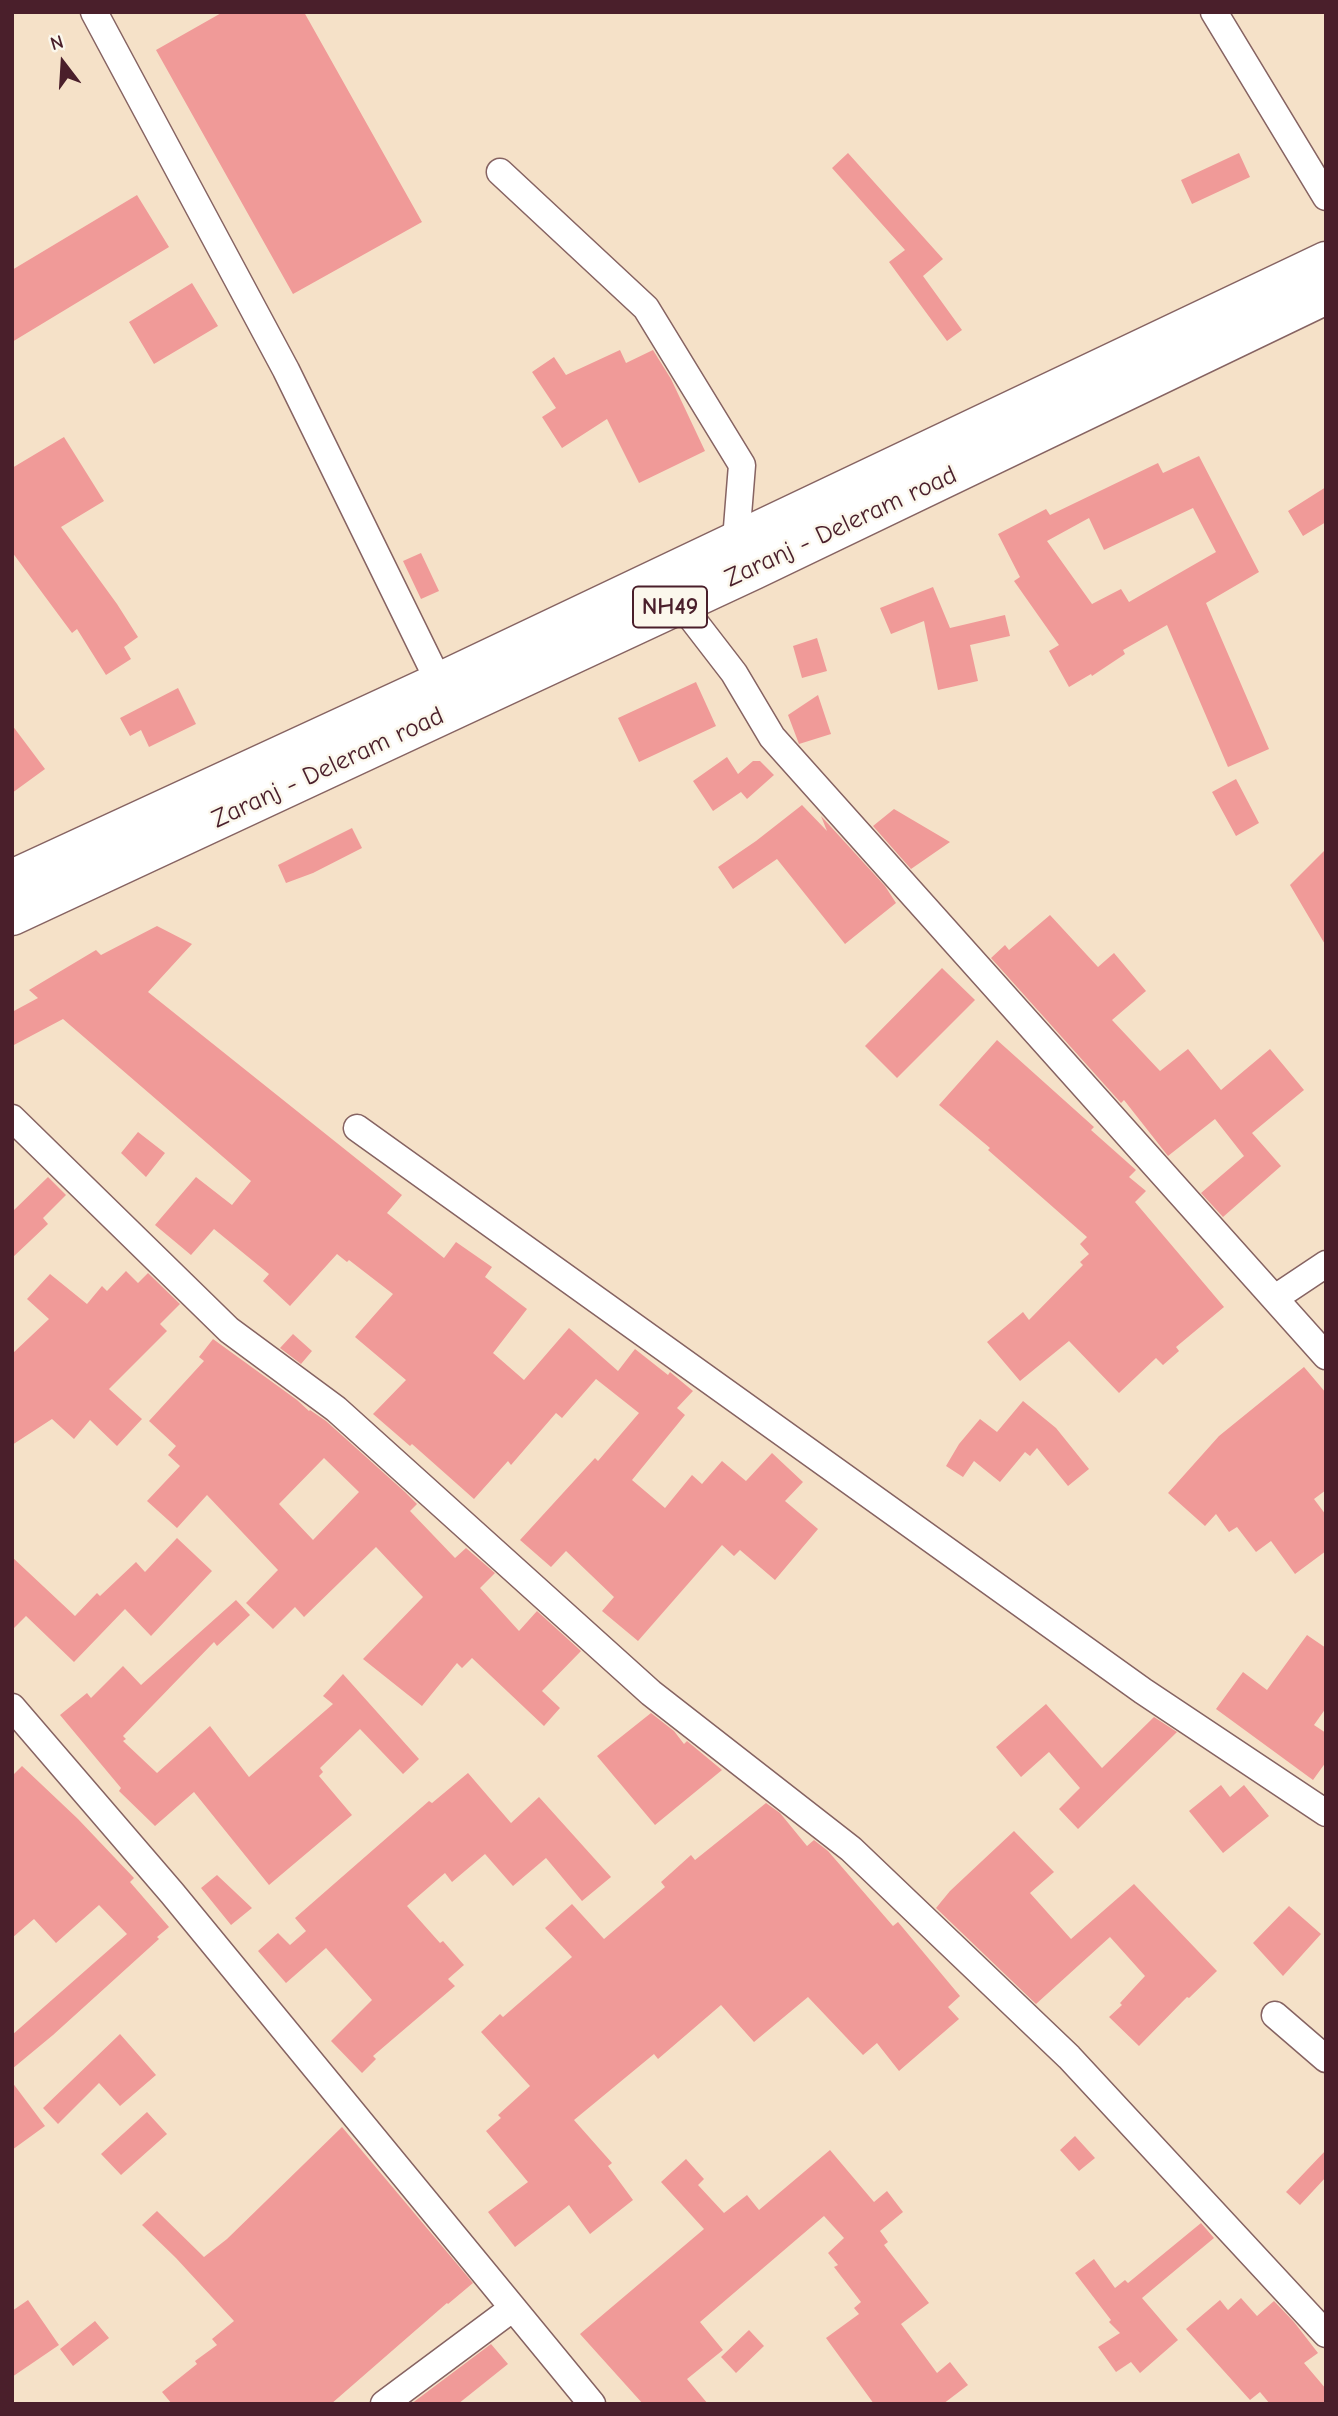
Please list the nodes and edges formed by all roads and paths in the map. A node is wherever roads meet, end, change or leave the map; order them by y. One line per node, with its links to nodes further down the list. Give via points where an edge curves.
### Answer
1 (94, 12): 9 (street, via 286,370)
2 (1214, 12): 4 (street)
3 (500, 172): 7 (street, via 646,308 742,465)
4 (1326, 197)
5 (1326, 261): 7 (highway, Zaranj - Deleram road / NH49)
6 (1326, 295): 7 (highway, Zaranj - Deleram road / NH49)
7 (745, 555): 8 (highway, Zaranj - Deleram road / NH49); 9 (highway, Zaranj - Deleram road / NH49)
8 (680, 603): 11 (highway, Zaranj - Deleram road / NH49); 15 (street, via 734,673 772,737)
9 (439, 682): 10 (highway, Zaranj - Deleram road / NH49)
10 (12, 879)
11 (12, 916)
12 (12, 1118): 22 (street, via 229,1331 336,1409 651,1693 850,1849 1069,2057)
13 (357, 1129): 18 (street, via 1143,1691)
14 (1326, 1264): 15 (street)
15 (1275, 1298): 16 (street)
16 (1326, 1356)
17 (12, 1707): 21 (street, via 172,1893)
18 (1326, 1813)
19 (1275, 2015): 20 (street)
20 (1326, 2059)
21 (513, 2308): 23 (street); 24 (street)
22 (1326, 2334)
23 (384, 2404)
24 (592, 2404)

